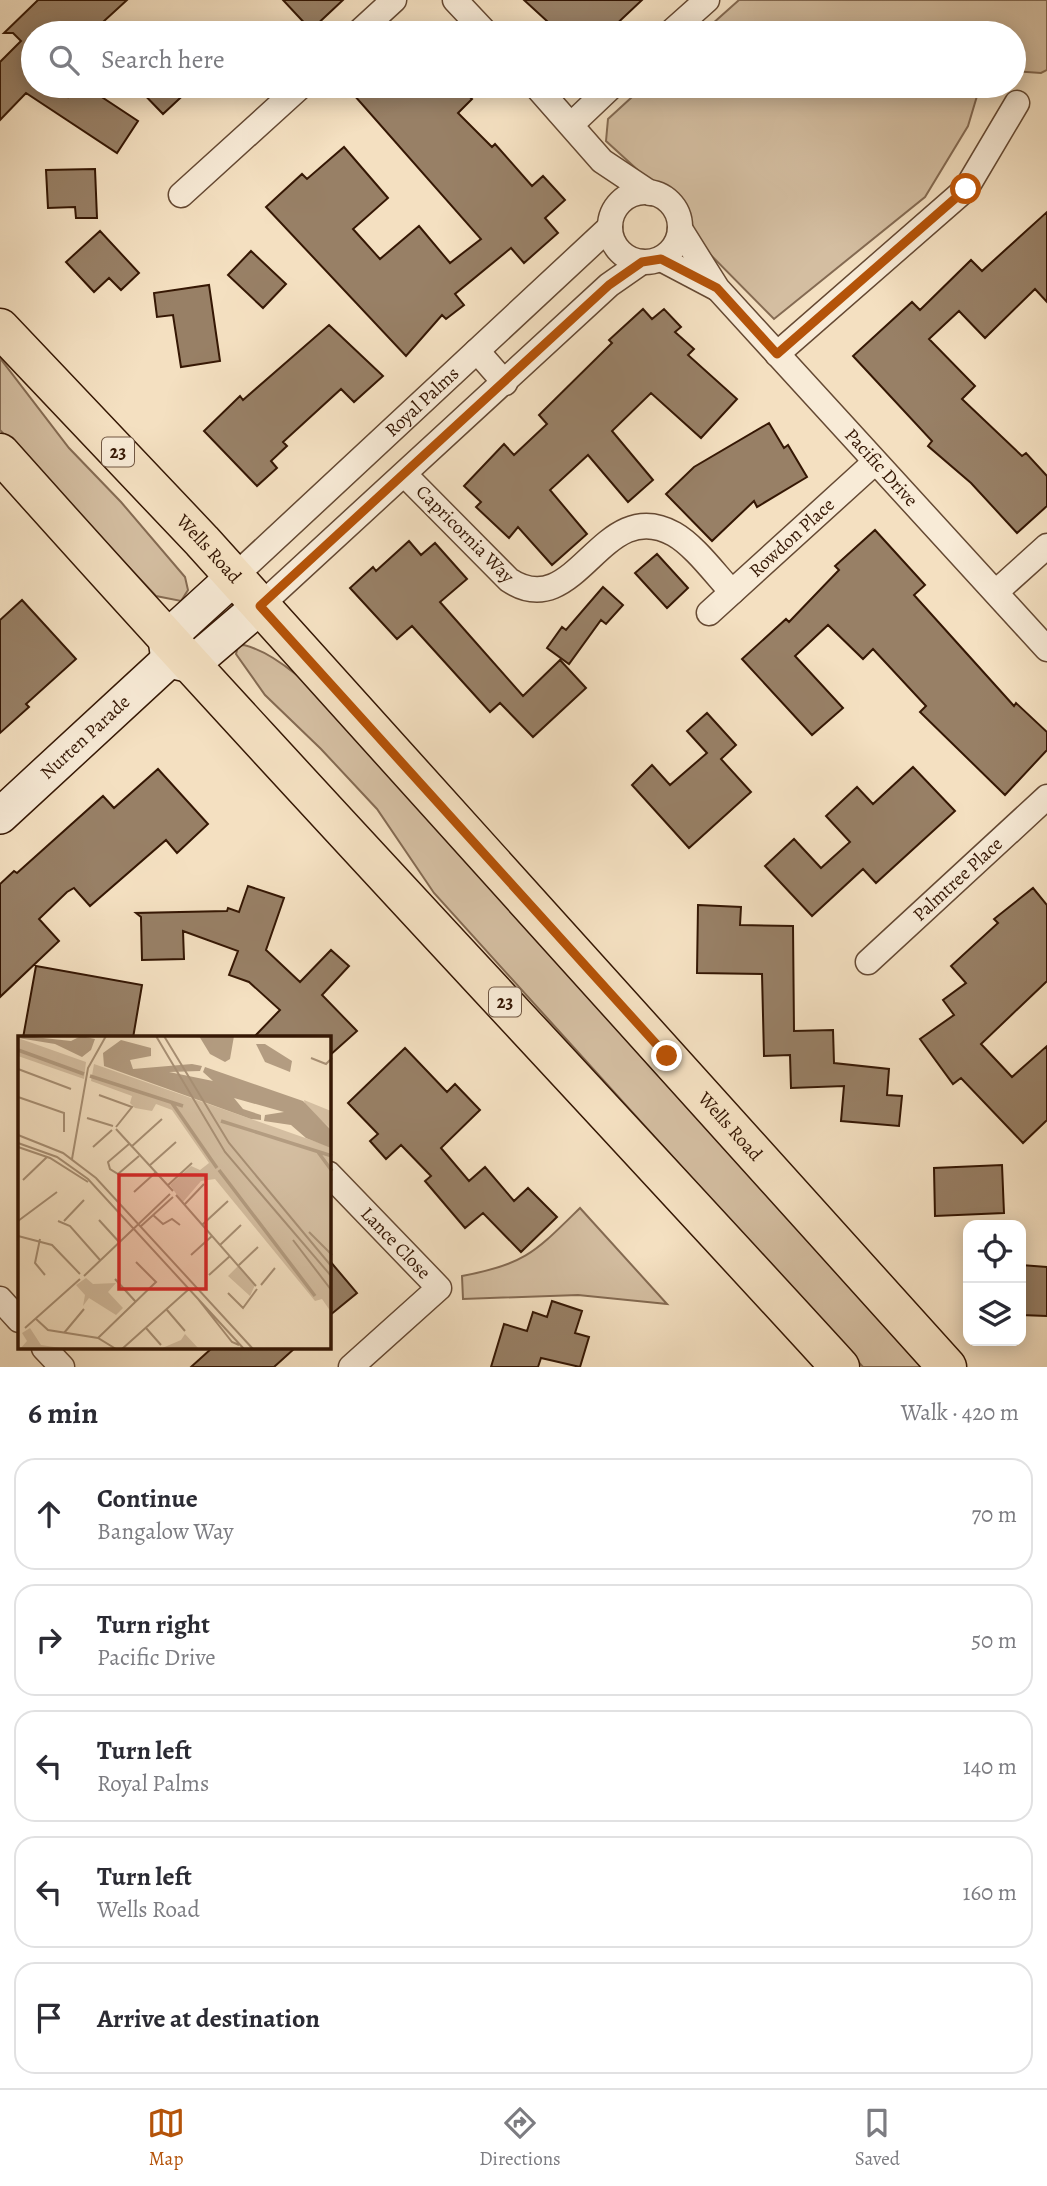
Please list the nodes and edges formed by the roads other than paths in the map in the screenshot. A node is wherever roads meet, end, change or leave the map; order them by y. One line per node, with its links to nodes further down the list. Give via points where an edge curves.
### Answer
1 (394, 0): 4 (street)
2 (455, 0): 5 (street)
3 (707, 0): 6 (street)
4 (371, 21)
5 (475, 21)
6 (683, 21)
7 (288, 98): 14 (street)
8 (547, 98): 11 (street)
9 (599, 98): 11 (street)
10 (1017, 103): 21 (street, via 966,189)
11 (572, 124): 12 (street)
12 (602, 161): 13 (street); 15 (street)
13 (650, 192): 15 (street, via 630,196); 16 (street, via 669,201)
14 (181, 195)
15 (612, 218): 17 (street, via 616,247 623,254); 20 (street, Royal Palms)
16 (680, 229): 17 (street, via 678,241); 18 (street, Pacific Drive)
17 (652, 261): 18 (street, Pacific Drive); 22 (street, via 609,285)
18 (717, 288): 21 (street, Pacific Drive)
19 (0, 328): 27 (main road, Wells Road / 23)
20 (477, 351): 22 (street); 27 (street, Royal Palms)
21 (777, 354): 24 (street, Pacific Drive)
22 (505, 383): 25 (street)
23 (0, 453): 33 (main road, 23)
24 (874, 463): 28 (street, Rowdon Place); 29 (street, Pacific Drive)
25 (405, 475): 28 (street, Capricornia Way, via 522,589 554,588 611,540 636,528 662,529 677,536); 30 (street)
26 (1047, 546): 29 (street)
27 (234, 577): 30 (main road, Wells Road / 23); 33 (street, Nurten Parade)
28 (732, 592): 31 (street, Rowdon Place)
29 (996, 592): 32 (street, Pacific Drive)
30 (260, 606): 33 (street, Nurten Parade); 44 (main road, Wells Road / 23)
31 (709, 612)
32 (1047, 649)
33 (175, 655): 35 (street, Nurten Parade); 43 (main road, 23)
34 (1047, 797): 36 (street, Palmtree Place)
35 (1, 813)
36 (868, 962)
37 (331, 1176): 42 (street, Lance Close, via 439,1288)
38 (0, 1299): 39 (street)
39 (18, 1319)
40 (46, 1350): 41 (street)
41 (62, 1367)
42 (351, 1367)
43 (840, 1367)
44 (947, 1367)

